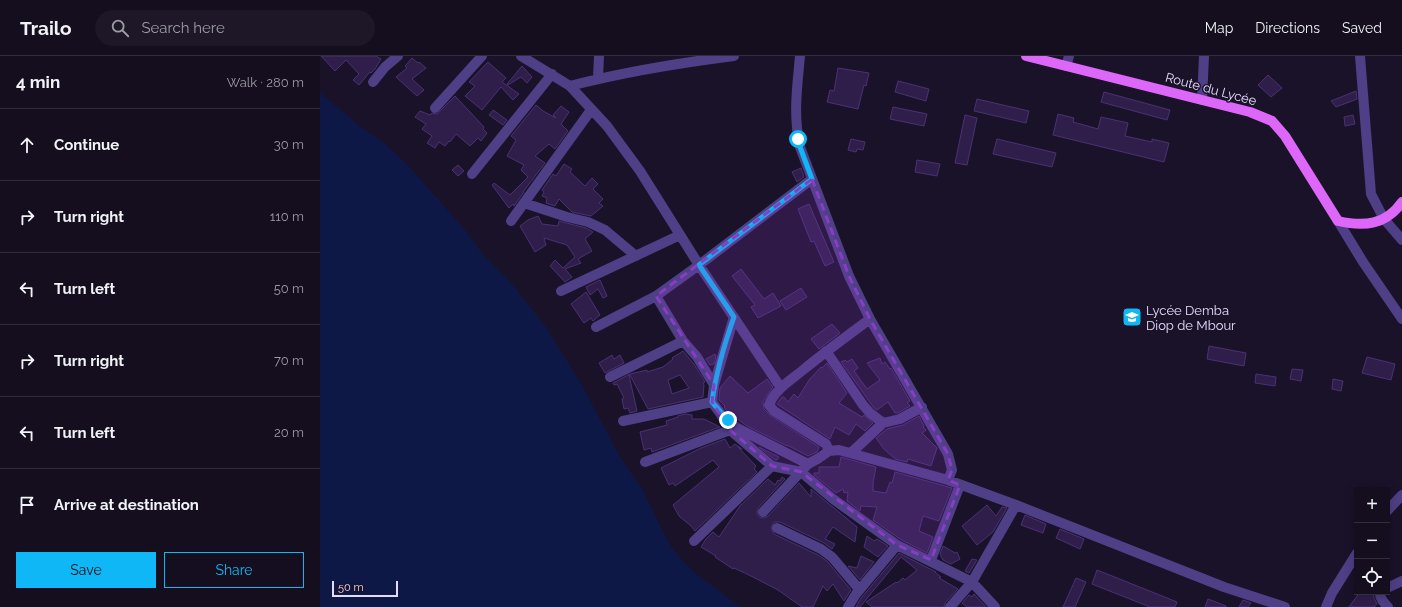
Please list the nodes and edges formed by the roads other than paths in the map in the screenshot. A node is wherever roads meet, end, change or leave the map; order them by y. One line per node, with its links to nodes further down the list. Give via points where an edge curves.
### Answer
1 (398, 56): 15 (street)
2 (482, 56): 18 (street)
3 (521, 56): 13 (street)
4 (599, 56): 14 (street)
5 (734, 56): 11 (street)
6 (800, 56): 21 (street, via 795,111 796,130)
7 (1026, 56): 12 (main road, Route du Lycée)
8 (1069, 56): 12 (street)
9 (1204, 56): 17 (street)
10 (1360, 56): 24 (street, via 1371,194)
11 (689, 59): 14 (street)
12 (1066, 66): 17 (main road, Route du Lycée)
13 (552, 74): 16 (street); 20 (street)
14 (598, 78): 16 (street)
15 (373, 82)
16 (570, 86): 19 (street)
17 (1202, 100): 26 (main road, Route du Lycée, via 1250,112 1272,121 1285,136)
18 (435, 108)
19 (591, 110): 23 (street); 27 (street, via 607,126 640,171)
20 (472, 174)
21 (812, 179): 30 (street); 34 (street, via 849,276)
22 (1402, 202): 24 (main road)
23 (524, 203): 25 (street); 29 (street, via 588,222 605,230)
24 (1384, 219): 26 (main road, via 1364,224); 28 (street)
25 (511, 221)
26 (1338, 221): 35 (street)
27 (680, 235): 29 (street); 30 (street)
28 (1402, 240)
29 (636, 256): 31 (street)
30 (699, 265): 32 (street); 33 (street)
31 (561, 291)
32 (656, 296): 36 (street); 37 (street)
33 (734, 317): 40 (street); 41 (street)
34 (870, 319): 38 (street); 43 (street)
35 (1402, 319)
36 (596, 327)
37 (683, 341): 39 (street); 40 (street, via 697,357)
38 (826, 351): 41 (street); 46 (street, via 870,413)
39 (610, 377)
40 (714, 385): 42 (street)
41 (780, 388): 48 (street, via 769,404 774,411 826,444)
42 (712, 402): 44 (street); 45 (street)
43 (922, 407): 46 (street, via 900,419); 54 (street, via 948,454 952,470)
44 (720, 413): 47 (street); 51 (street, via 735,427)
45 (623, 421)
46 (883, 423): 49 (street)
47 (730, 430): 50 (street); 52 (street)
48 (829, 451): 49 (street); 51 (street)
49 (852, 452): 54 (street)
50 (645, 462)
51 (808, 464): 53 (street)
52 (772, 466): 53 (street); 61 (street)
53 (800, 472): 59 (street); 62 (street)
54 (948, 480): 55 (street)
55 (960, 485): 57 (street); 64 (street)
56 (1402, 495): 58 (street)
57 (1016, 505): 66 (street); 73 (street)
58 (1390, 508)
59 (763, 512)
60 (777, 528): 68 (street, via 832,557)
61 (694, 541)
62 (896, 545): 64 (street); 68 (street)
63 (1354, 558): 74 (street)
64 (931, 560): 66 (street)
65 (1402, 581): 67 (street)
66 (972, 582): 71 (street); 72 (street)
67 (1390, 587)
68 (859, 589): 70 (street)
69 (1380, 595): 75 (street)
70 (848, 607)
71 (950, 607)
72 (995, 607)
73 (1285, 607)
74 (1326, 607)
75 (1388, 607)

